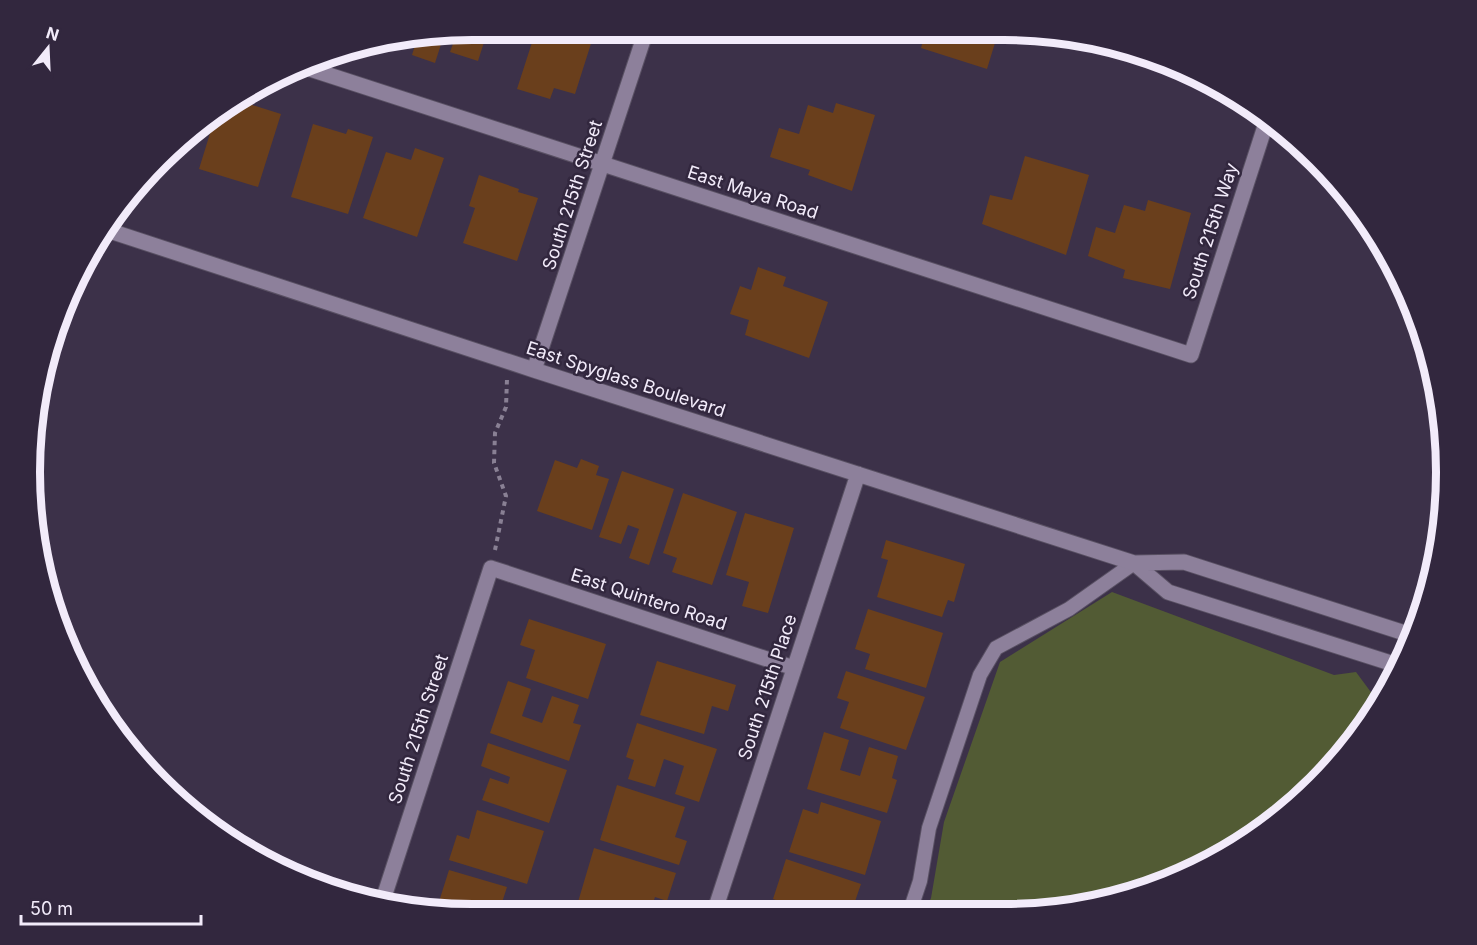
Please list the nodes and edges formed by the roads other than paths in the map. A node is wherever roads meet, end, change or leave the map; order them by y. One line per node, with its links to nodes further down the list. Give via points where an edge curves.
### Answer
1 (643, 40): 4 (street, South 215th Street)
2 (314, 70): 4 (street, East Maya Road)
3 (1264, 128): 6 (street, South 215th Way)
4 (603, 163): 6 (street, East Maya Road); 7 (street, South 215th Street)
5 (113, 232): 7 (street, East Spyglass Boulevard)
6 (1191, 355)
7 (534, 370): 8 (street, East Spyglass Boulevard)
8 (858, 474): 9 (street, East Spyglass Boulevard); 13 (street, South 215th Place)
9 (1134, 563): 11 (street, East Spyglass Boulevard, via 1184,562); 12 (street, East Spyglass Boulevard, via 1168,592); 16 (lane, via 1069,609 996,648 980,675 932,817)
10 (491, 568): 13 (street, East Quintero Road); 14 (street, South 215th Street)
11 (1406, 633)
12 (1392, 664)
13 (794, 668): 15 (street, South 215th Place)
14 (385, 895)
15 (717, 904)
16 (912, 904)

